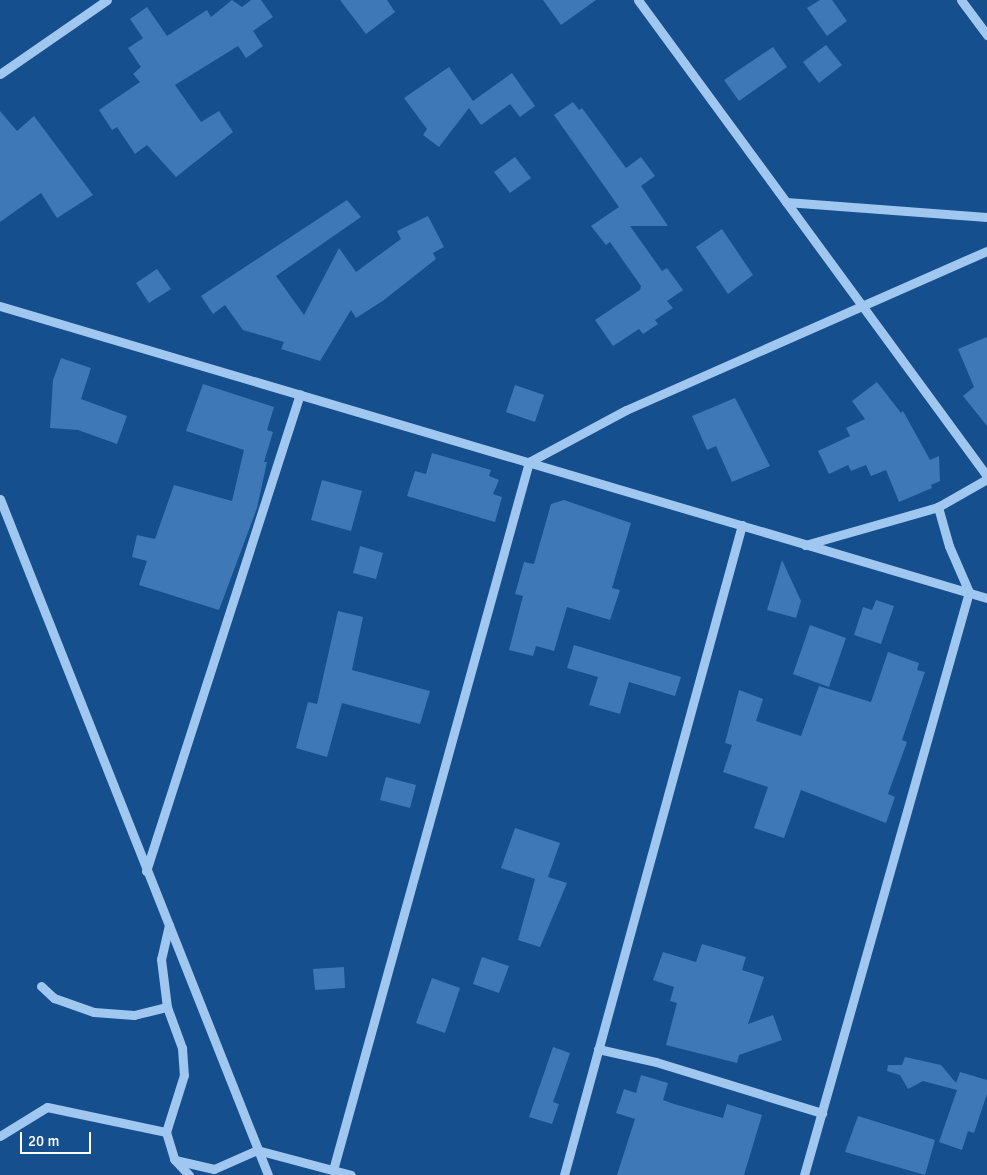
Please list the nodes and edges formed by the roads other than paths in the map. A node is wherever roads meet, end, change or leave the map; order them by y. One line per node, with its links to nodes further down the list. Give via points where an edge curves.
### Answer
1 (107, 0): 5 (street)
2 (638, 0): 6 (street)
3 (961, 0): 4 (street)
4 (987, 35)
5 (0, 74)
6 (786, 202): 7 (street); 10 (street)
7 (987, 217)
8 (987, 251): 10 (street)
9 (0, 306): 11 (street)
10 (863, 306): 12 (street, via 626,410); 13 (street)
11 (300, 394): 12 (street); 20 (street)
12 (529, 462): 16 (street); 30 (street)
13 (987, 478): 15 (street)
14 (0, 499): 20 (street)
15 (938, 507): 17 (street); 18 (street, via 949,546)
16 (742, 525): 17 (street); 24 (street)
17 (805, 545): 18 (street)
18 (969, 592): 19 (street); 25 (street)
19 (987, 598)
20 (146, 871): 21 (street)
21 (169, 924): 23 (street, via 161,959); 28 (street)
22 (41, 986): 23 (street, via 54,998 94,1012 134,1015)
23 (167, 1007): 26 (street, via 182,1048 184,1075)
24 (598, 1049): 25 (street, via 656,1062); 34 (street)
25 (822, 1113): 35 (street)
26 (166, 1132): 27 (street, via 47,1107); 29 (street)
27 (0, 1136)
28 (257, 1150): 29 (street, via 214,1169); 30 (street); 32 (street)
29 (174, 1159): 31 (street)
30 (333, 1170): 33 (street)
31 (189, 1175)
32 (268, 1175)
33 (351, 1175)
34 (564, 1175)
35 (804, 1175)

